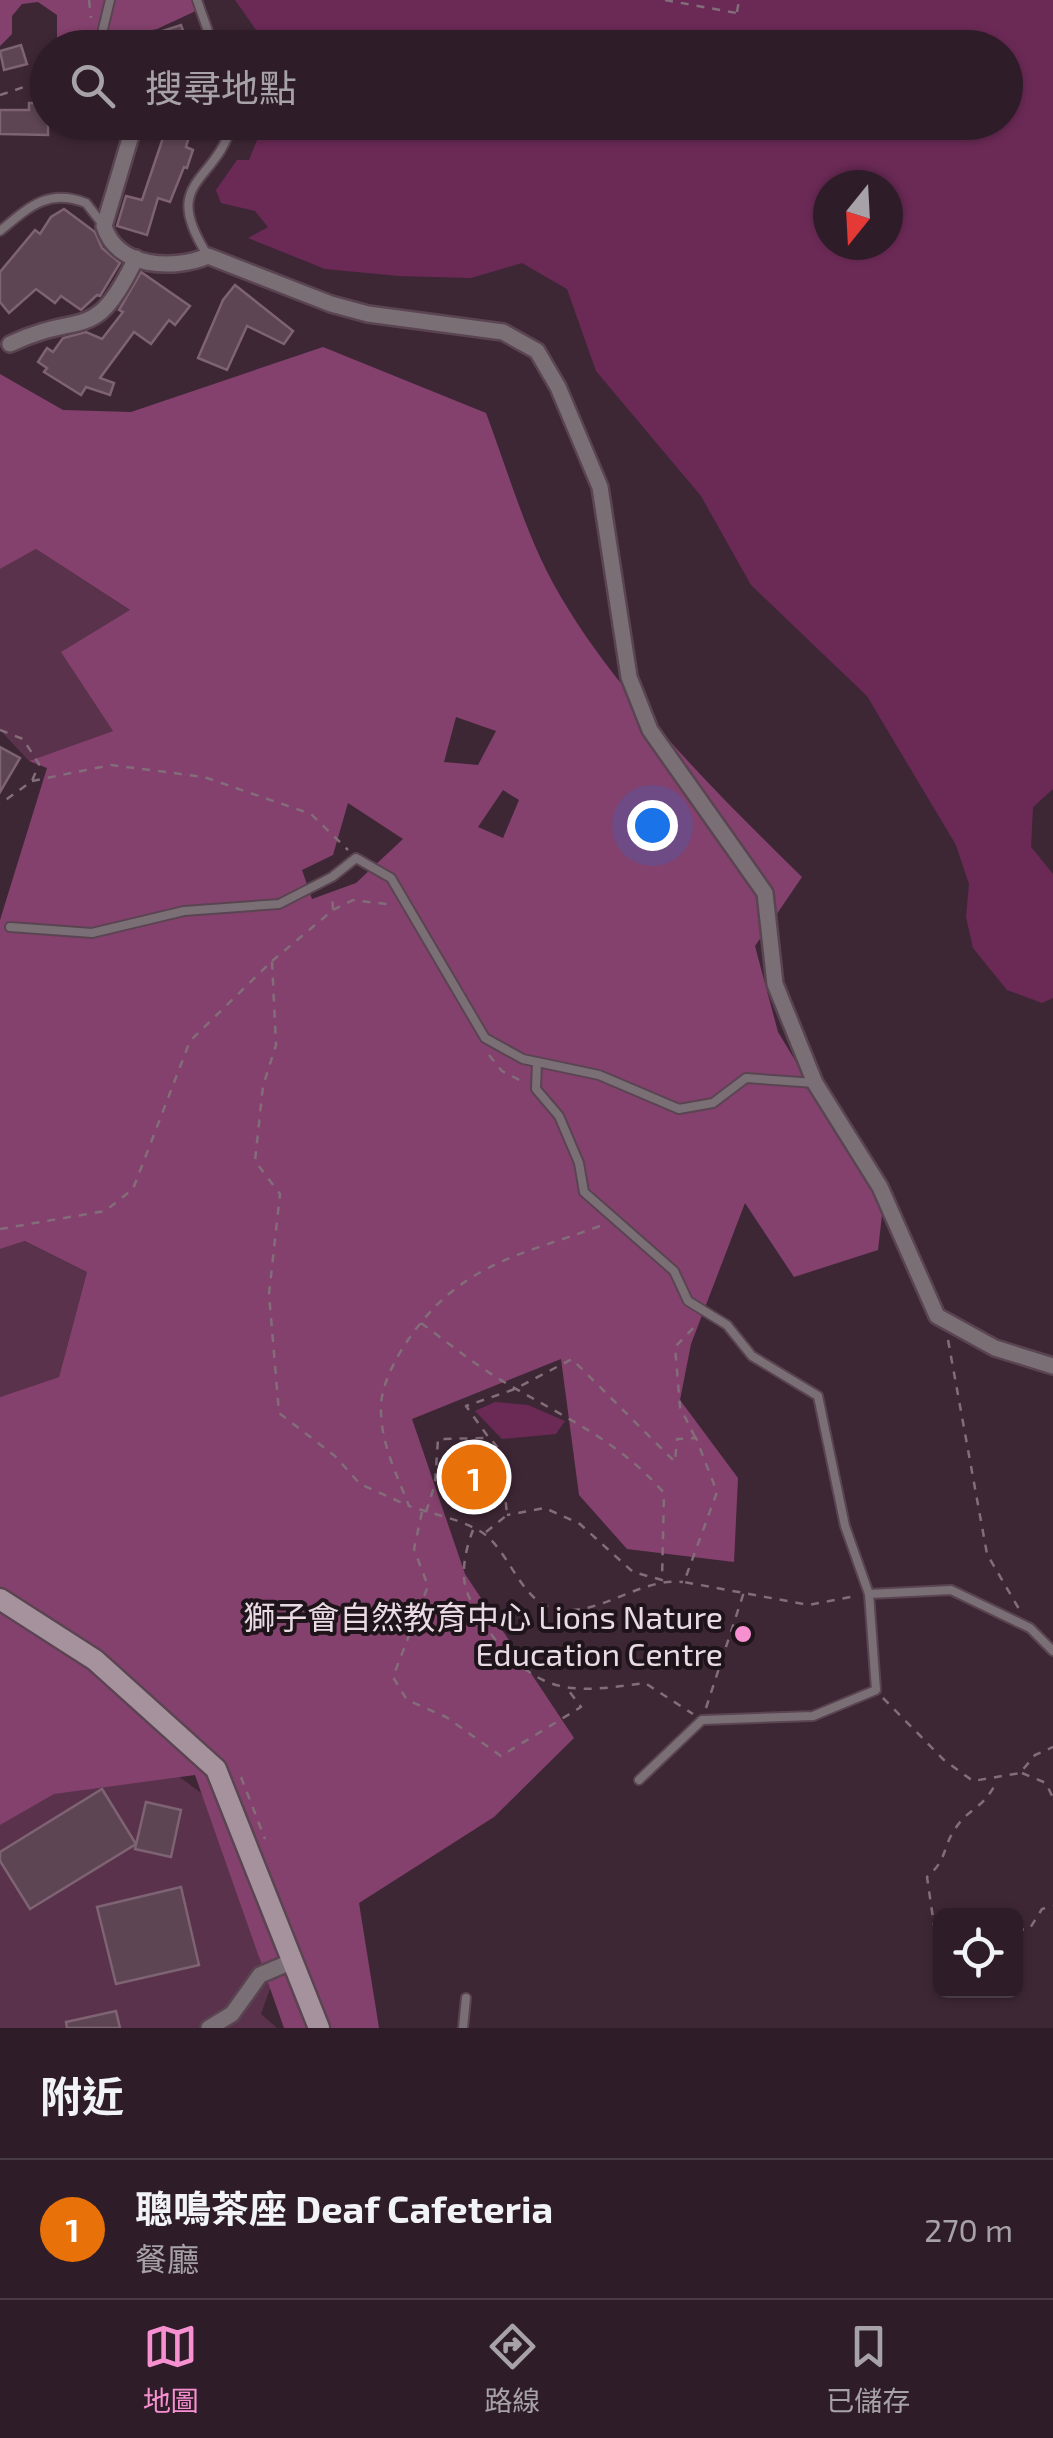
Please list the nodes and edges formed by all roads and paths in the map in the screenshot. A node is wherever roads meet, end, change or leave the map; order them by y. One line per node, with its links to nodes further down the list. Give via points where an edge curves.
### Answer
1 (110, 0): 6 (lane)
2 (197, 0): 7 (lane)
3 (664, 0): 5 (path)
4 (739, 0): 5 (path, via 739,14)
5 (698, 3)
6 (103, 30)
7 (208, 30)
8 (30, 85): 9 (path)
9 (0, 95)
10 (130, 140): 12 (street)
11 (222, 140): 14 (lane, via 186,202 190,227)
12 (104, 226): 13 (lane, via 86,203 52,196); 15 (street, via 113,245)
13 (0, 231)
14 (208, 256): 15 (street, via 186,266); 25 (street, via 331,304 503,332 537,352 600,487 629,677 650,730 765,894 775,984)
15 (136, 258): 16 (street, via 118,296 97,318)
16 (10, 344)
17 (0, 730): 18 (path, via 23,739 40,764)
18 (32, 781): 19 (path); 20 (path, via 111,764 204,777 311,814)
19 (0, 804)
20 (356, 858): 21 (lane); 24 (lane, via 390,878 485,1038)
21 (332, 877): 22 (lane, via 279,904 184,911 92,933); 23 (path, via 333,910)
22 (10, 927)
23 (272, 961): 27 (path, via 190,1042 133,1189 105,1211); 35 (path, via 276,1045 263,1086 256,1161 280,1194 268,1294 280,1413 336,1456 360,1484)
24 (538, 1062): 25 (lane, via 599,1075 679,1109 714,1103 746,1078); 26 (lane, via 536,1089 559,1116 584,1192)
25 (815, 1083): 30 (street, via 880,1187 936,1316)
26 (615, 1220): 28 (lane, via 674,1270 688,1300); 29 (path, via 475,1272)
27 (0, 1229)
28 (708, 1314): 34 (path, via 675,1347 680,1406); 43 (lane, via 752,1356 818,1396 845,1526)
29 (420, 1322): 32 (path); 35 (path, via 394,1360 380,1407)
30 (952, 1324): 31 (street, via 995,1348); 45 (path, via 948,1342 986,1554)
31 (1053, 1366)
32 (515, 1388): 33 (path, via 466,1406); 34 (path, via 572,1359 675,1462 677,1439); 40 (path, via 594,1431 639,1464 664,1493)
33 (489, 1438): 36 (path, via 438,1439 435,1484); 37 (path, via 501,1452)
34 (696, 1438): 41 (path, via 718,1492)
35 (408, 1506): 36 (path)
36 (424, 1511): 38 (path); 47 (path, via 414,1548 428,1586 393,1677 407,1700 446,1716 502,1756 582,1707)
37 (507, 1515): 39 (path); 40 (path, via 545,1508 580,1524 633,1572)
38 (474, 1529): 39 (path); 47 (path, via 465,1552 466,1590 501,1647 542,1680)
39 (485, 1533): 40 (path, via 534,1599 556,1610)
40 (662, 1580): 41 (path)
41 (684, 1582): 42 (path)
42 (744, 1591): 43 (path, via 809,1605); 49 (path)
43 (869, 1594): 45 (lane, via 952,1590); 48 (lane)
44 (0, 1599): 58 (street, via 95,1660 216,1769)
45 (1030, 1628): 46 (lane)
46 (1053, 1651)
47 (565, 1686): 49 (path, via 645,1683)
48 (876, 1690): 49 (lane, via 814,1716); 52 (path, via 972,1781)
49 (702, 1720): 53 (lane)
50 (1053, 1748): 51 (path, via 1034,1755)
51 (1020, 1773): 52 (path); 54 (path, via 1046,1784)
52 (998, 1778): 56 (path, via 985,1805 953,1830 944,1862 928,1877)
53 (639, 1780)
54 (1053, 1798)
55 (1053, 1906): 57 (path)
56 (933, 1917)
57 (1023, 1930)
58 (292, 1961): 60 (street, via 260,1975 232,2014); 61 (street)
59 (466, 1998): 62 (lane)
60 (209, 2028)
61 (319, 2028)
62 (463, 2028)

